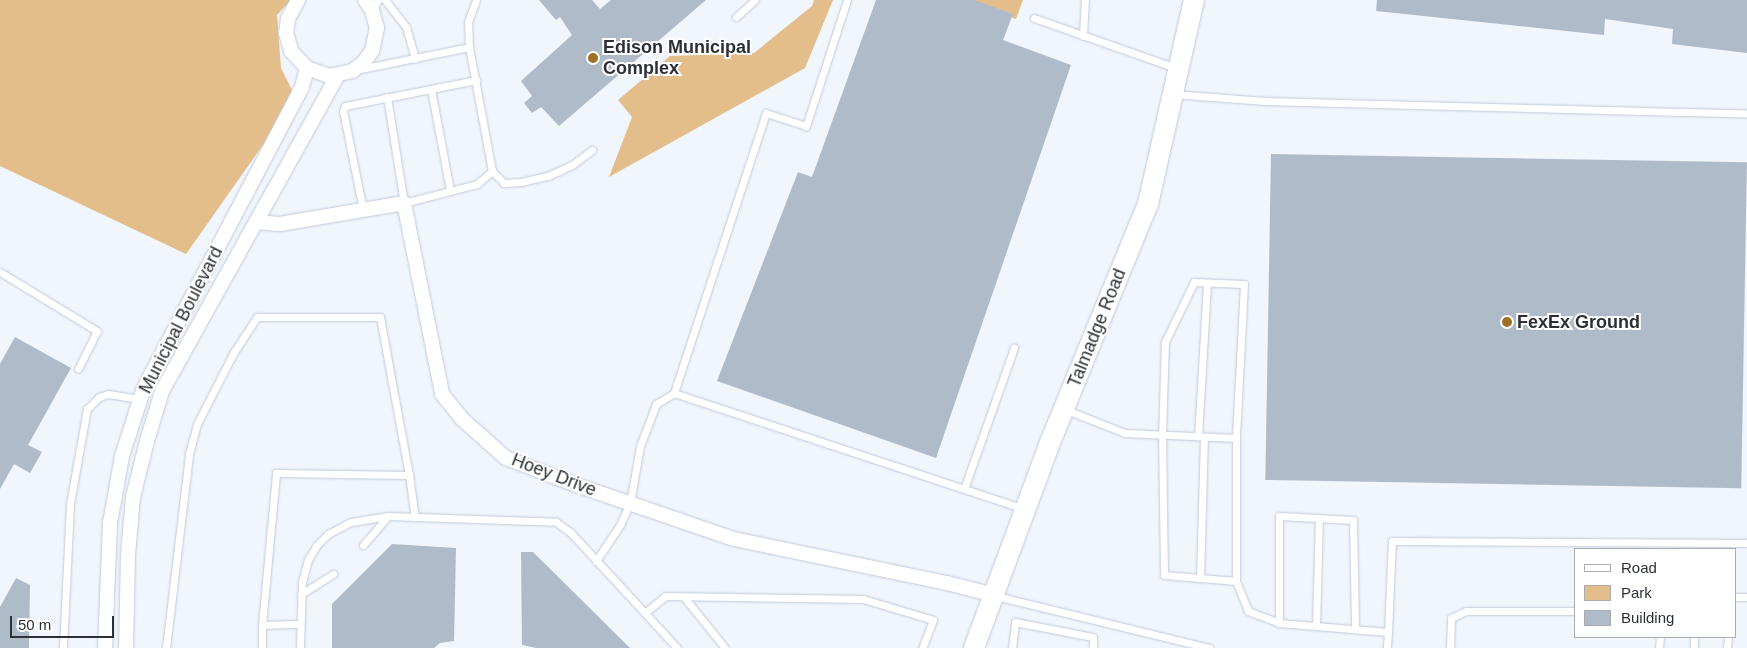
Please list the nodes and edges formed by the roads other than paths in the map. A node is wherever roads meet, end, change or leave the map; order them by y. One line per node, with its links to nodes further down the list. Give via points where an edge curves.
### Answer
1 (298, 0): 14 (street, via 288,19 286,33 291,51)
2 (385, 0): 13 (lane, via 406,27)
3 (476, 0): 12 (lane, via 468,22)
4 (755, 0): 9 (lane)
5 (847, 0): 32 (lane, via 806,126 766,113)
6 (1086, 0): 11 (lane)
7 (1194, 0): 15 (street, Talmadge Road)
8 (372, 3): 16 (street, Municipal Boulevard, via 377,28 375,42 363,62)
9 (736, 17)
10 (1034, 18): 11 (lane)
11 (1082, 36): 15 (lane)
12 (469, 47): 13 (lane); 17 (lane)
13 (415, 60): 16 (lane)
14 (307, 68): 16 (street, via 315,73); 33 (street, Municipal Boulevard, via 302,88)
15 (1178, 69): 19 (street, Talmadge Road)
16 (345, 73): 27 (street, Municipal Boulevard)
17 (476, 80): 18 (lane); 23 (lane)
18 (431, 89): 20 (lane); 24 (lane)
19 (1173, 94): 21 (lane, via 1264,101); 34 (street, Talmadge Road, via 1148,204)
20 (387, 97): 25 (lane); 26 (lane, via 351,104 343,111)
21 (1747, 114)
22 (592, 150): 23 (lane, via 572,165 548,176 520,182 504,183)
23 (492, 170): 24 (lane, via 477,184)
24 (450, 191): 25 (lane)
25 (404, 203): 26 (street); 40 (street, Hoey Drive, via 442,394 462,419 506,458)
26 (363, 210): 27 (street, via 280,224)
27 (256, 222): 64 (street, Municipal Boulevard, via 162,391 134,497 128,555)
28 (0, 272): 31 (lane, via 97,331)
29 (1207, 282): 35 (lane, via 1194,282 1165,342); 36 (lane); 37 (lane, via 1244,284)
30 (1014, 348): 39 (lane)
31 (78, 369)
32 (674, 393): 39 (lane); 40 (lane, via 656,404 640,446)
33 (140, 399): 62 (lane, via 108,394 87,408 70,504); 63 (street, Municipal Boulevard, via 122,456 110,523)
34 (1064, 409): 35 (lane, via 1125,433); 41 (street, Talmadge Road)
35 (1162, 436): 36 (lane); 49 (lane, via 1164,575)
36 (1201, 437): 37 (lane); 49 (lane)
37 (1236, 438): 50 (lane)
38 (409, 475): 43 (lane); 58 (lane, via 276,473); 65 (lane, via 380,317 258,317 234,352 197,424 189,454)
39 (964, 489): 41 (lane)
40 (630, 503): 47 (lane); 52 (street, Hoey Drive, via 734,539)
41 (1026, 510): 52 (street, Talmadge Road)
42 (388, 516): 43 (lane); 46 (lane); 51 (lane, via 351,522 328,534 308,560)
43 (414, 518): 47 (lane, via 556,522 570,532)
44 (1319, 518): 56 (lane, via 1280,516); 59 (lane); 60 (lane, via 1353,520)
45 (1747, 543): 61 (lane, via 1392,541)
46 (363, 545)
47 (596, 561): 55 (lane)
48 (333, 574): 51 (lane)
49 (1200, 578): 50 (lane)
50 (1236, 581): 56 (lane, via 1248,611)
51 (301, 594): 57 (lane)
52 (994, 595): 71 (street, Talmadge Road); 74 (lane)
53 (684, 597): 55 (lane, via 665,596); 69 (lane); 70 (lane, via 863,599 933,620)
54 (1574, 611): 76 (lane, via 1466,611 1451,618)
55 (645, 613): 68 (lane)
56 (1279, 623): 59 (lane)
57 (300, 624): 58 (lane); 67 (lane)
58 (262, 625): 66 (lane)
59 (1316, 626): 60 (lane)
60 (1355, 629): 61 (lane)
61 (1388, 632): 75 (lane)
62 (62, 648)
63 (105, 648)
64 (126, 648)
65 (166, 648)
66 (262, 648)
67 (300, 648)
68 (677, 648)
69 (725, 648)
70 (922, 648)
71 (974, 648)
72 (1012, 648): 73 (lane, via 1015,622 1093,637)
73 (1093, 648)
74 (1210, 648)
75 (1387, 648)
76 (1450, 648)

